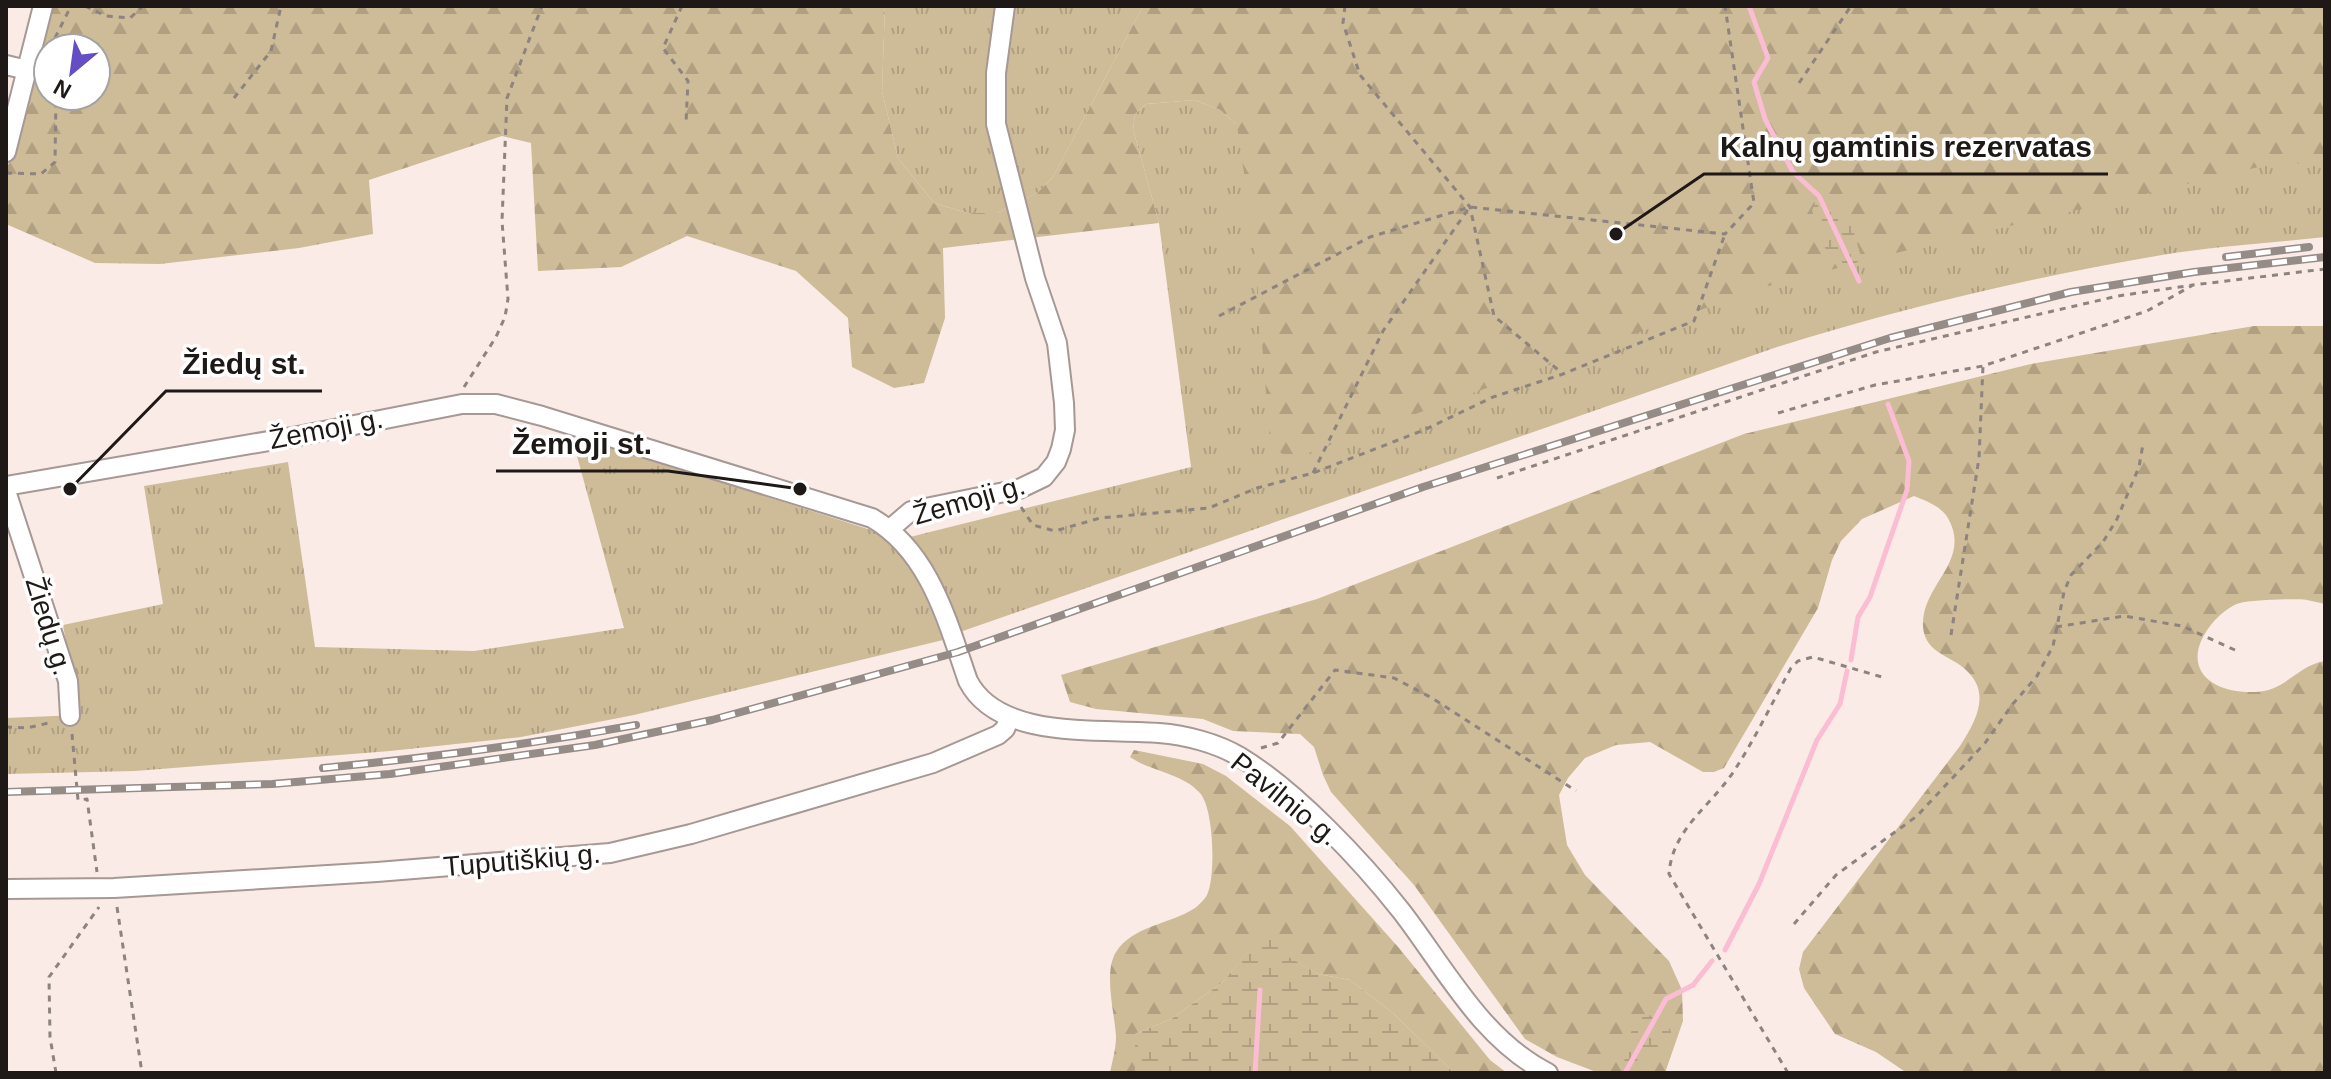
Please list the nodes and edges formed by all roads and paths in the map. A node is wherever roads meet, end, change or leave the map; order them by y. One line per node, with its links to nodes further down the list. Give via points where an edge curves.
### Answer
1 (43, 6): 14 (street)
2 (71, 6): 12 (path)
3 (85, 6): 4 (path, via 106,16 130,18)
4 (143, 6)
5 (281, 6): 16 (path, via 271,51)
6 (542, 6): 28 (path, via 507,98 505,317 466,382)
7 (682, 6): 18 (path, via 663,48 688,81)
8 (1005, 6): 34 (street, Žemoji g., via 996,124 1057,343 1065,430 1056,462 1044,477)
9 (1345, 6): 21 (path, via 1343,23 1360,75)
10 (1725, 6): 22 (path, via 1754,203)
11 (1851, 6): 15 (path)
12 (58, 32)
13 (6, 65): 14 (street)
14 (27, 70): 19 (street)
15 (1799, 83)
16 (234, 98)
17 (56, 112): 20 (path, via 55,162 41,174)
18 (686, 123)
19 (6, 152)
20 (6, 173)
21 (1470, 207): 22 (path); 25 (path, via 1370,237); 27 (path, via 1494,316); 31 (path, via 1383,331)
22 (1725, 234): 27 (path, via 1694,321)
23 (2325, 269): 24 (path)
24 (2193, 285): 26 (path, via 2147,311); 32 (path, via 2118,296 1876,352)
25 (1219, 316)
26 (1983, 366): 29 (path, via 1875,385); 37 (path, via 1979,458)
27 (1563, 374): 31 (path, via 1493,397)
28 (462, 404): 33 (street, Žemoji g.); 35 (street, Žemoji g., via 496,404 542,416 848,509)
29 (1778, 413)
30 (2143, 444): 36 (path, via 2129,496 2103,542 2071,575)
31 (1313, 473): 34 (path, via 1209,508 1100,518 1055,531 1033,525)
32 (1497, 478)
33 (6, 489): 40 (street, Žiedų g., via 68,681)
34 (1009, 491): 35 (street, Žemoji g., via 911,511)
35 (890, 529): 41 (street, Pavilnio g., via 928,577 974,693)
36 (2056, 627): 38 (path, via 2124,616 2182,626); 47 (path, via 2053,646 2037,676 1985,743 1917,816 1836,875)
37 (1951, 635)
38 (2235, 650)
39 (1882, 677): 51 (path, via 1813,657 1798,661 1731,776 1677,841 1670,858 1669,874)
40 (70, 716): 42 (path, via 27,728); 45 (path, via 78,800 87,799)
41 (1010, 717): 43 (street, Pavilnio g., via 1052,727 1192,738); 45 (street, Tuputiškių g., via 1005,729 990,740 933,763 610,853)
42 (6, 727)
43 (1239, 756): 44 (path, via 1278,743 1335,670 1394,678); 50 (street, Pavilnio g., via 1356,858 1496,1035)
44 (1576, 791)
45 (107, 888): 46 (street, Tuputiškių g.); 48 (path, via 49,977); 49 (path)
46 (6, 889)
47 (1794, 924)
48 (56, 1073)
49 (142, 1073)
50 (1548, 1073)
51 (1788, 1073)

